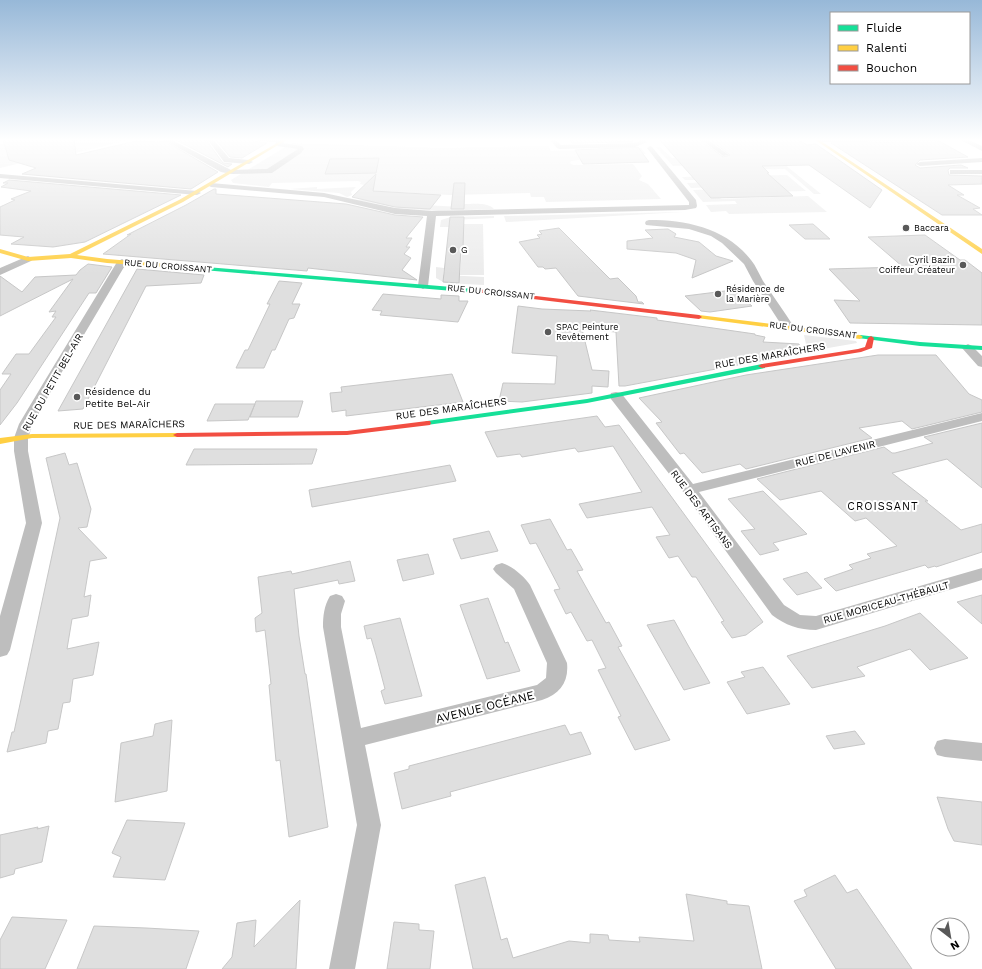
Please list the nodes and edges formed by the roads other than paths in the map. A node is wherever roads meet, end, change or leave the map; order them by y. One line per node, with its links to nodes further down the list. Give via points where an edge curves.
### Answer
1 (95, 184): 5 (street)
2 (679, 184): 6 (street, via 693,202 693,206)
3 (882, 184): 9 (street)
4 (211, 185): 5 (street); 6 (street, via 324,195 395,211)
5 (197, 193): 10 (street, via 148,220)
6 (432, 214): 14 (street)
7 (649, 223): 15 (street, via 672,222 689,225 731,245 746,260)
8 (0, 250): 11 (street, RUE DU CROISSANT)
9 (982, 252)
10 (71, 256): 11 (street, RUE DU CROISSANT); 12 (street, RUE DU CROISSANT)
11 (28, 259): 13 (street)
12 (122, 262): 14 (street, RUE DU CROISSANT); 22 (street, RUE DU PETIT BEL-AIR, via 50,382)
13 (0, 272)
14 (423, 286): 15 (street, RUE DU CROISSANT)
15 (788, 327): 16 (street, RUE DU CROISSANT)
16 (871, 338): 17 (street, RUE DU CROISSANT); 20 (street, RUE DES MARAÎCHERS, via 868,348 859,351 746,369)
17 (968, 348): 18 (street, RUE DU CROISSANT); 19 (street)
18 (982, 348)
19 (982, 363)
20 (616, 396): 22 (street, RUE DES MARAÎCHERS, via 347,433); 24 (street, RUE DES ARTISANS)
21 (982, 417): 24 (street, RUE DE L'AVENIR)
22 (21, 438): 23 (street, RUE DES MARAÎCHERS); 29 (street, RUE DU PETIT BEL-AIR, via 20,451 34,523)
23 (0, 441)
24 (689, 490): 28 (street, RUE DES ARTISANS, via 778,610)
25 (502, 570): 30 (street, AVENUE OCÉANE, via 521,585 557,663 558,676 553,685 542,692)
26 (982, 574): 28 (street, RUE MORICEAU-THÉBAULT, via 816,623 801,624)
27 (336, 601): 30 (street, via 332,627)
28 (790, 620)
29 (0, 650)
30 (354, 738): 33 (street, via 369,825)
31 (944, 748): 32 (street)
32 (982, 752)
33 (342, 969)

